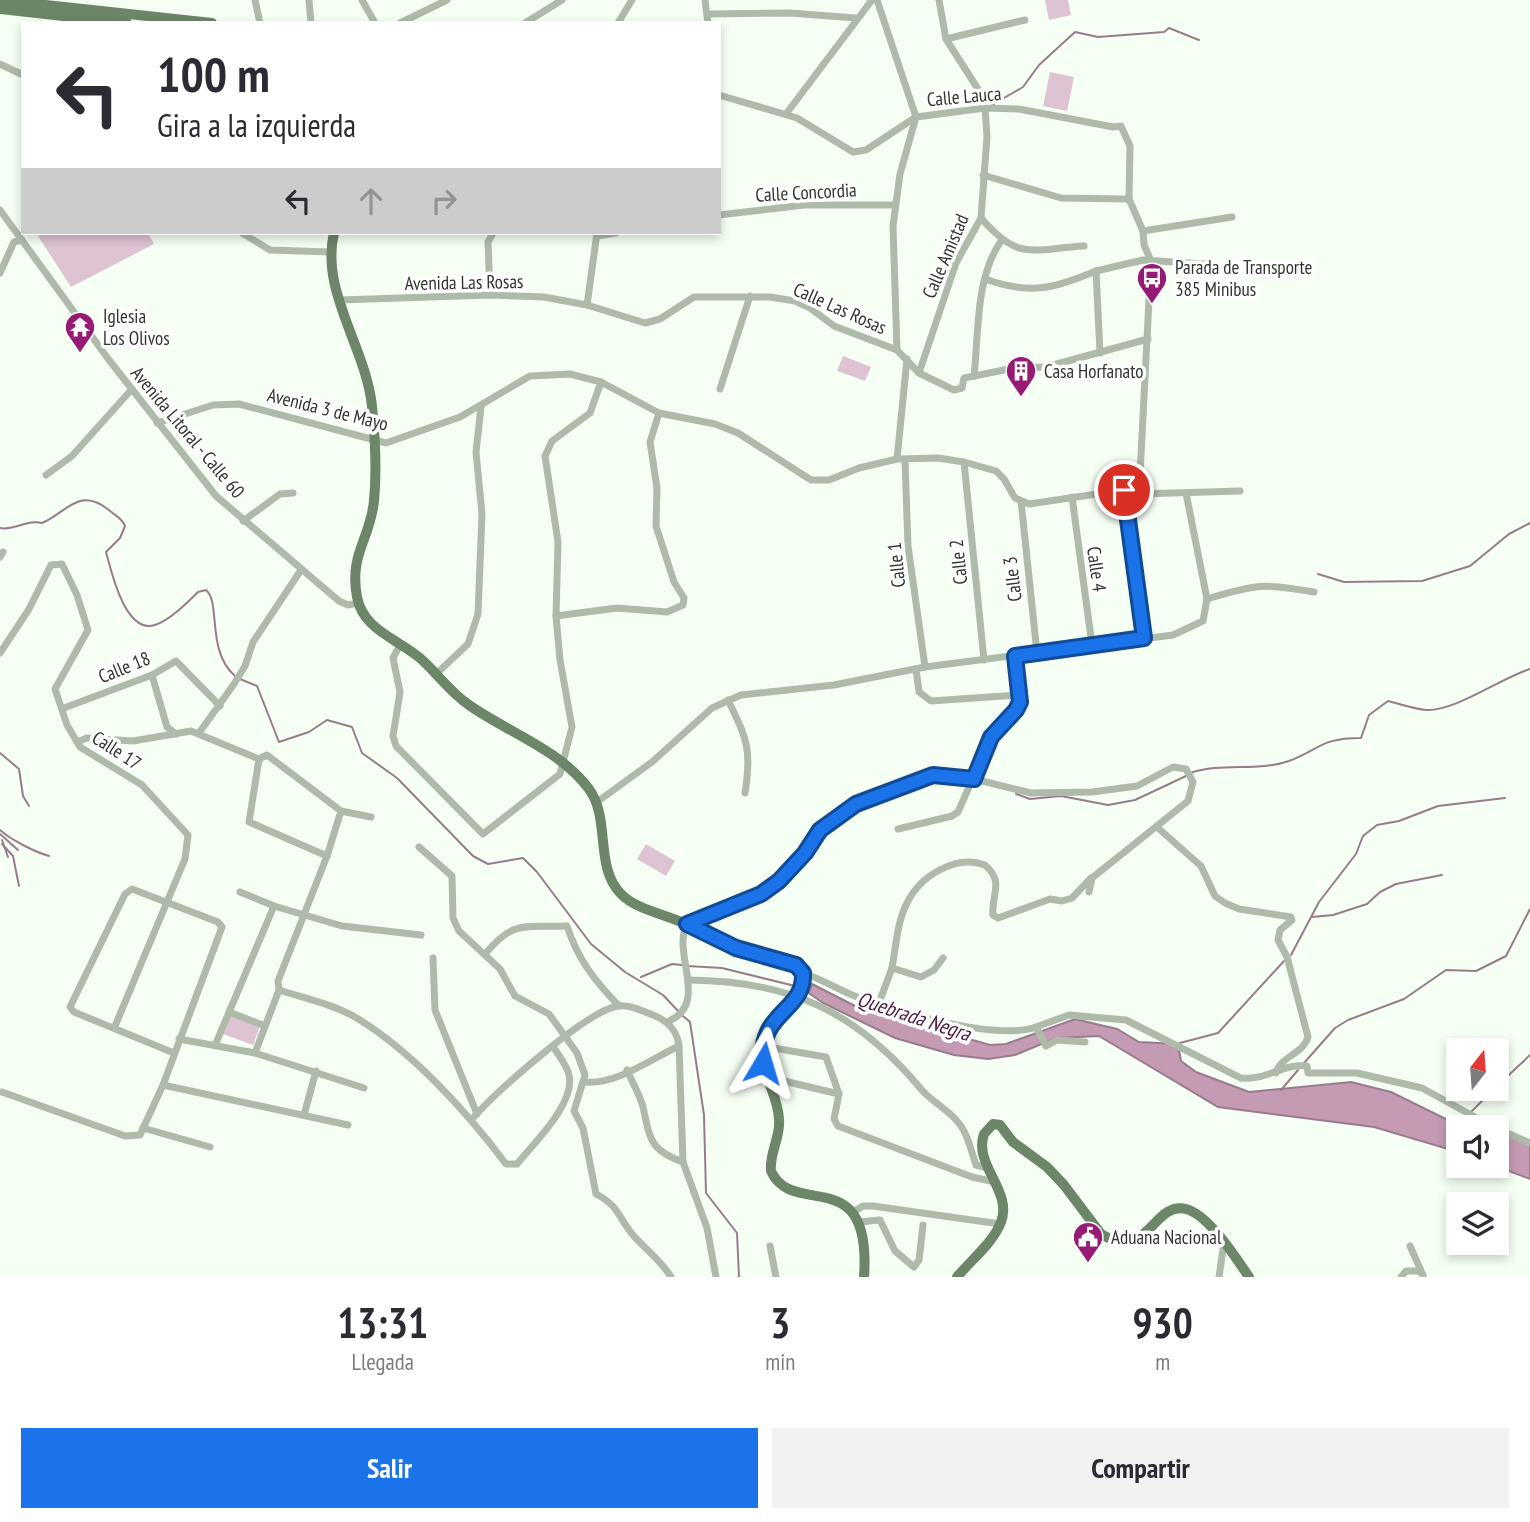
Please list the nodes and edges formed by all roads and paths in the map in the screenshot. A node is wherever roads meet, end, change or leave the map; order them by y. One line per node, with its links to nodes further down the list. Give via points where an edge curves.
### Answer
1 (0, 0): 17 (main road)
2 (255, 0): 18 (street)
3 (309, 0): 19 (street)
4 (362, 0): 20 (street)
5 (447, 0): 21 (street)
6 (562, 0): 22 (street)
7 (632, 0): 23 (street)
8 (705, 0): 14 (street)
9 (872, 0): 13 (street)
10 (877, 0): 31 (street)
11 (939, 0): 24 (street)
12 (0, 9): 16 (main road)
13 (855, 18): 14 (street, via 790,13); 30 (street)
14 (708, 19)
15 (1026, 20): 24 (street)
16 (109, 21)
17 (194, 21)
18 (260, 21)
19 (312, 21)
20 (374, 21)
21 (404, 21)
22 (528, 21)
23 (619, 21)
24 (946, 39): 28 (street, via 978,89 978,95)
25 (0, 64): 26 (street)
26 (21, 74)
27 (721, 96): 30 (street, Calle Lauca)
28 (956, 100)
29 (985, 108): 31 (street, Calle Lauca); 32 (street, Calle Amistad); 33 (street, Calle Lauca, via 1121,126 1130,146)
30 (786, 114): 31 (street, Calle Lauca, via 853,152 866,150)
31 (916, 117): 34 (street)
32 (983, 174): 33 (street, via 1062,198); 38 (street, Calle Amistad)
33 (1129, 199): 39 (street)
34 (895, 205): 36 (street, Calle Concordia, via 804,205); 58 (street)
35 (0, 210): 44 (street, Avenida Litoral - Calle 60)
36 (721, 215)
37 (1232, 217): 39 (street)
38 (981, 218): 45 (street); 61 (street, Calle Amistad, via 956,263)
39 (1143, 232): 48 (street)
40 (245, 235): 47 (street, via 270,250)
41 (334, 235): 47 (main road)
42 (492, 235): 53 (street, via 488,242)
43 (597, 235): 56 (street)
44 (22, 240): 51 (street, via 14,243); 64 (street, Avenida Litoral - Calle 60)
45 (1001, 241): 46 (street, via 1020,250); 52 (street)
46 (1084, 246)
47 (330, 253): 55 (main road)
48 (1151, 261): 49 (street); 50 (street); 57 (street)
49 (1204, 264)
50 (1096, 271): 52 (street, via 1052,288 1027,290); 59 (street)
51 (0, 273)
52 (985, 279): 62 (street)
53 (490, 295): 55 (street, Avenida Las Rosas); 56 (street, Avenida Las Rosas)
54 (750, 296): 56 (street, Calle Las Rosas, via 694,297 645,323); 58 (street, Calle Las Rosas, via 795,301 834,326); 65 (street)
55 (340, 300): 69 (main road, via 366,374)
56 (587, 305)
57 (1148, 339): 59 (street, Calle Las Rosas); 77 (street)
58 (897, 350): 60 (street, Calle Las Rosas)
59 (1100, 353): 62 (street, Calle Las Rosas)
60 (907, 358): 61 (street, Calle Las Rosas); 70 (street, Calle 1)
61 (919, 373): 62 (street, Calle Las Rosas, via 954,390 962,388 964,378)
62 (974, 376)
63 (601, 382): 66 (street, Avenida 3 de Mayo, via 570,374 530,376); 67 (street, Avenida 3 de Mayo); 85 (street, via 590,413 552,441 545,456 558,542)
64 (132, 389): 68 (street, Avenida Litoral - Calle 60); 72 (street, via 72,456)
65 (720, 389)
66 (481, 407): 69 (street, Avenida 3 de Mayo, via 426,432 386,443); 96 (street, via 476,452 482,514 478,614 468,643)
67 (659, 413): 70 (street, Avenida 3 de Mayo, via 738,433 803,476 820,482); 85 (street, via 650,442 657,488 656,526 683,605 667,612 617,608)
68 (157, 423): 69 (street, Avenida 3 de Mayo, via 213,405 239,404); 80 (street, Avenida Litoral - Calle 60, via 216,496)
69 (374, 441): 84 (main road, via 374,501 354,565)
70 (901, 460): 71 (street, Avenida 3 de Mayo); 93 (street, Calle 1)
71 (964, 462): 79 (street, Avenida 3 de Mayo, via 996,471); 92 (street, Calle 2)
72 (46, 475)
73 (1124, 490): 77 (street); 78 (street); 86 (street)
74 (1240, 491): 76 (street)
75 (293, 493): 80 (street, via 280,494)
76 (1186, 493): 77 (street); 83 (street)
77 (1139, 494)
78 (1072, 497): 79 (street, via 1029,504); 88 (street, Calle 4)
79 (1020, 501): 90 (street, Calle 3)
80 (243, 521): 81 (street, Avenida Litoral - Calle 60)
81 (301, 570): 84 (street, Avenida Litoral - Calle 60, via 339,601); 99 (street, via 253,642 241,673)
82 (1314, 592): 83 (street, via 1279,584 1258,585)
83 (1207, 599): 86 (street, via 1203,621 1192,629)
84 (359, 603): 87 (main road, via 367,619)
85 (556, 616): 105 (street, via 572,727)
86 (1144, 638): 88 (street)
87 (400, 645): 96 (main road); 105 (street, via 393,658 400,692 393,736 396,746 483,834 560,774)
88 (1092, 645): 90 (street)
89 (0, 653): 100 (street, Calle 17, via 51,565 62,565 88,630 55,689)
90 (1037, 653): 91 (street)
91 (1015, 656): 92 (street); 97 (street)
92 (984, 660): 93 (street)
93 (925, 667): 94 (street)
94 (916, 669): 97 (street, via 919,692 931,701); 98 (street, via 834,685 756,691)
95 (152, 675): 99 (street, Calle 18, via 178,661); 100 (street, Calle 18); 102 (street, via 167,727)
96 (435, 675): 105 (main road, via 467,704)
97 (1018, 695): 106 (street, via 1016,710 991,737)
98 (728, 700): 107 (street, via 749,752); 108 (street, via 712,708 661,755)
99 (220, 706): 101 (street)
100 (64, 708): 103 (street, Calle 17)
101 (199, 733): 102 (street); 104 (street)
102 (176, 734): 103 (street)
103 (77, 742): 118 (street, Calle 17, via 142,785 183,826 189,844)
104 (259, 759): 109 (street, via 267,755); 114 (street, via 249,822)
105 (565, 764): 108 (main road)
106 (974, 779): 111 (street, via 1031,793 1117,791 1180,766 1190,774 1191,796); 112 (street, via 952,816); 121 (street, via 933,775 856,804 820,830 805,853 770,888)
107 (745, 793)
108 (597, 802): 121 (main road, via 607,864 620,893 633,903)
109 (341, 811): 110 (street); 114 (street)
110 (371, 817)
111 (1158, 828): 115 (street); 148 (street, via 1201,866 1215,896 1225,904 1291,916 1278,940 1287,957 1308,1037)
112 (898, 829)
113 (419, 847): 123 (street, via 452,876 453,918 459,931)
114 (327, 856): 120 (street)
115 (1092, 878): 117 (street); 126 (street, via 1072,898 1050,900 998,918 992,907 996,877 985,865 960,863 942,868 907,902)
116 (240, 892): 119 (street)
117 (1089, 892)
118 (168, 904): 134 (street, Calle 17); 134 (street, via 136,888 127,892 72,1000 74,1012); 138 (street, via 222,927)
119 (274, 906): 120 (street); 132 (street)
120 (305, 915): 122 (street, via 342,926); 129 (street, via 278,981)
121 (687, 924): 127 (street, via 682,934); 128 (main road, via 736,948 796,965)
122 (421, 936)
123 (486, 953): 131 (street, via 514,928 567,926 590,975); 137 (street, via 515,996 549,1014)
124 (433, 958): 157 (street, via 435,1010)
125 (943, 958): 126 (street, via 921,977)
126 (892, 968): 130 (street)
127 (688, 977): 128 (street); 133 (street, via 684,1010)
128 (801, 985): 130 (street); 143 (main road, via 770,1025); 164 (street, via 910,1073 920,1089 961,1126 976,1165)
129 (279, 990): 135 (street); 157 (street, via 356,1018)
130 (879, 1003): 136 (street, via 1000,1033)
131 (619, 1006): 133 (street); 137 (street)
132 (229, 1012): 135 (street); 140 (street)
133 (667, 1022): 142 (street)
134 (115, 1026): 144 (street)
135 (265, 1026): 145 (street)
136 (1037, 1029): 139 (street, via 1046,1046 1057,1040); 148 (street, via 1069,1015 1126,1020 1241,1078 1254,1080)
137 (566, 1036): 141 (street); 150 (street, via 583,1067)
138 (179, 1039): 140 (street); 144 (street)
139 (1085, 1042)
140 (216, 1043): 145 (street)
141 (553, 1046): 157 (street); 157 (street, via 569,1073 566,1096 554,1120 517,1164 506,1164)
142 (679, 1046): 146 (street); 163 (street)
143 (762, 1046): 154 (street, via 826,1057); 166 (main road, via 766,1081 779,1116 770,1165 773,1177 780,1184 833,1200)
144 (174, 1053): 151 (street)
145 (255, 1053): 147 (street)
146 (627, 1070): 150 (street, via 597,1083); 163 (street, via 643,1106 648,1137)
147 (316, 1071): 152 (street); 155 (street)
148 (1276, 1073): 156 (street, via 1289,1065 1307,1066 1308,1073 1357,1073 1422,1088)
149 (784, 1081): 154 (street)
150 (585, 1082): 174 (street, via 574,1111 583,1128 596,1194 616,1206 631,1232)
151 (163, 1085): 155 (street); 159 (street)
152 (364, 1088)
153 (2, 1091): 159 (street, via 125,1136 140,1135)
154 (839, 1094): 165 (street, via 834,1119 838,1126)
155 (304, 1115): 158 (street)
156 (1471, 1115)
157 (474, 1116)
158 (348, 1125)
159 (143, 1128): 162 (street)
160 (1509, 1134): 161 (street)
161 (1530, 1143)
162 (210, 1147)
163 (683, 1162): 175 (street, via 707,1228)
164 (987, 1168): 165 (main road); 170 (main road, via 982,1141 988,1128 1000,1125 1013,1142 1047,1167 1091,1224 1111,1240 1141,1237 1168,1211 1178,1208 1193,1212)
165 (995, 1182): 168 (main road, via 1003,1209)
166 (853, 1212): 167 (main road); 168 (street, via 873,1206)
167 (859, 1222): 169 (street, via 880,1220 895,1251 914,1267); 177 (main road)
168 (1000, 1224): 178 (main road)
169 (923, 1225)
170 (1224, 1242): 179 (street); 180 (main road)
171 (770, 1246): 176 (street)
172 (1410, 1246): 173 (street)
173 (1423, 1275): 181 (street, via 1406,1271)
174 (671, 1277)
175 (716, 1277)
176 (776, 1277)
177 (864, 1277)
178 (957, 1277)
179 (1219, 1277)
180 (1249, 1277)
181 (1401, 1277)

